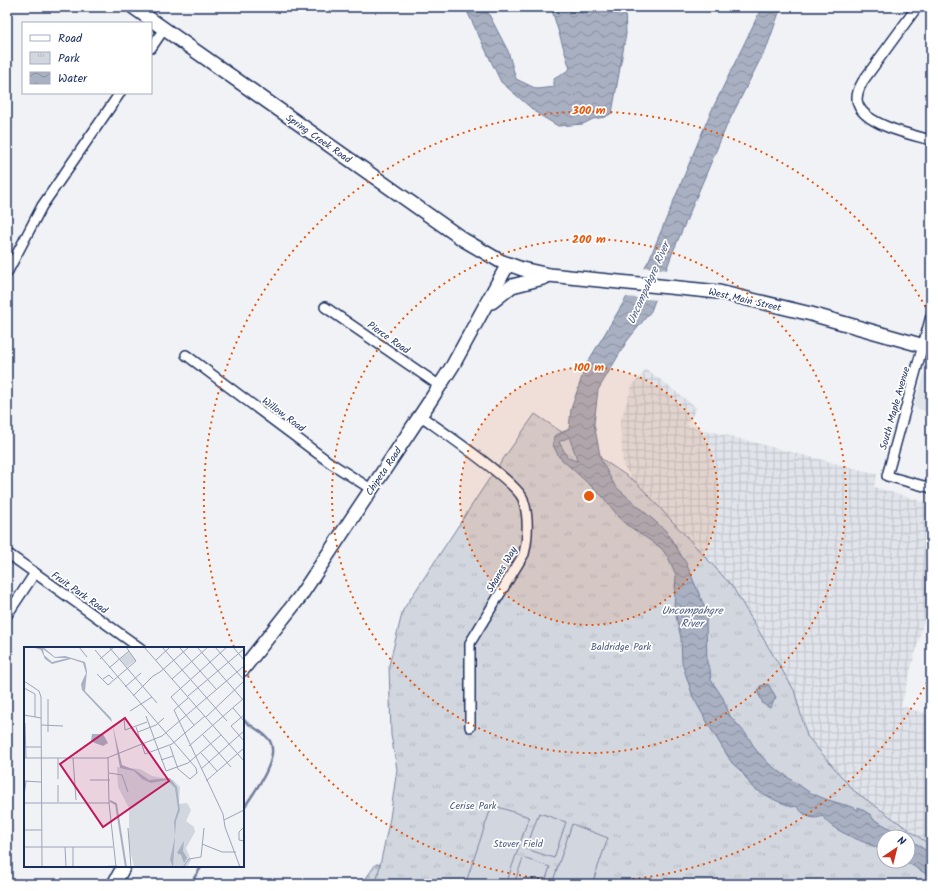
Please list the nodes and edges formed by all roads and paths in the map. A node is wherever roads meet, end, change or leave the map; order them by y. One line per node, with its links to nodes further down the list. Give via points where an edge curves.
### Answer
1 (134, 7): 3 (main road, Spring Creek Road)
2 (917, 7): 6 (street, via 863,81 857,98 858,105 870,117 904,134)
3 (164, 29): 4 (street); 7 (main road, Spring Creek Road, via 464,240)
4 (152, 47)
5 (119, 94): 8 (street, via 42,206)
6 (931, 140)
7 (508, 264): 9 (main road, West Main Street); 12 (main road, Chipeta Road)
8 (7, 273)
9 (549, 275): 12 (main road, via 520,283 505,291); 13 (main road, West Main Street, via 719,292)
10 (325, 307): 15 (street, Pierce Road)
11 (931, 316): 13 (street, South Maple Avenue)
12 (476, 320): 15 (main road, Chipeta Road)
13 (927, 347): 17 (street, South Maple Avenue, via 887,476)
14 (186, 355): 18 (street, Willow Road, via 330,462)
15 (440, 386): 16 (main road, Chipeta Road)
16 (420, 416): 18 (main road, Chipeta Road); 24 (street, Shanes Way, via 509,481 523,498 527,517 527,543 524,554 470,643)
17 (931, 488)
18 (371, 489): 23 (main road, Chipeta Road, via 299,598)
19 (7, 553): 20 (street, Fruit Park Road)
20 (35, 573): 21 (street); 22 (street, Fruit Park Road)
21 (7, 615)
22 (139, 647)
23 (244, 668)
24 (470, 727)
25 (123, 867): 26 (main road)
26 (114, 884)

